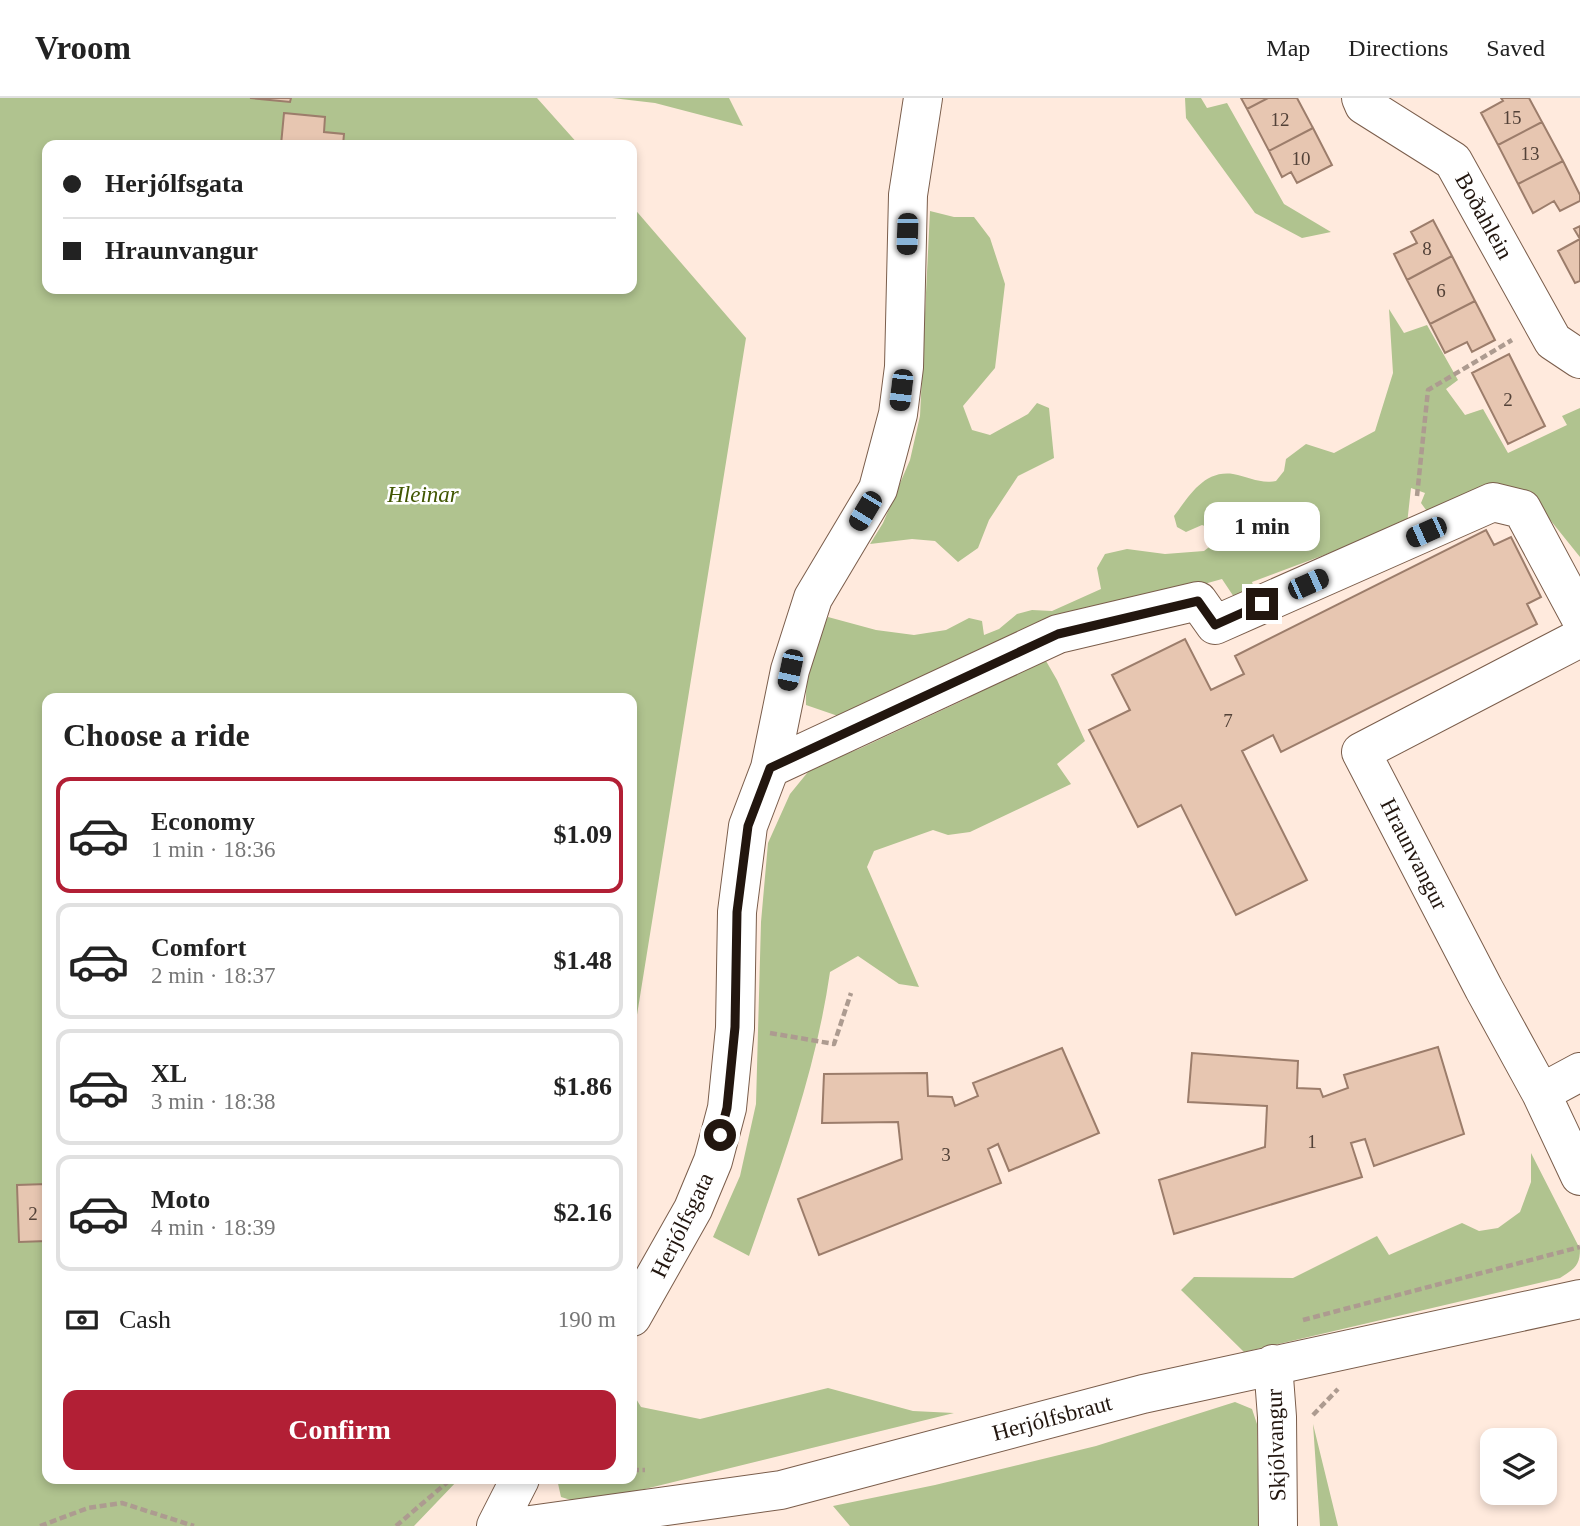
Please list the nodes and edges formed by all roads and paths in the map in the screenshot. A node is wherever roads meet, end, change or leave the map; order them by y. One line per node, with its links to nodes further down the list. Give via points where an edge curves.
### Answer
1 (923, 98): 8 (street, Herjólfsgata, via 908,195 904,367 898,414 878,489 813,598 790,670)
2 (1361, 98): 3 (street, Boðahlein, via 1364,105 1453,161)
3 (1543, 321): 4 (street, Boðahlein, via 1553,341); 5 (path, via 1428,390 1416,506)
4 (1580, 359)
5 (1426, 532): 6 (street, via 1493,502 1522,509); 8 (street, via 1215,625 1198,601 1058,634)
6 (1580, 617)
7 (1580, 638): 12 (street, Hraunvangur, via 1361,752)
8 (770, 768): 10 (street, Herjólfsgata, via 748,826 737,912)
9 (851, 993): 10 (path, via 834,1044)
10 (735, 1027): 15 (street, Herjólfsgata, via 727,1108 713,1161 693,1209)
11 (1580, 1072): 12 (street)
12 (1541, 1093): 13 (street, Hraunvangur)
13 (1580, 1175)
14 (1580, 1299): 17 (street, Herjólfsbraut)
15 (637, 1308)
16 (1321, 1315): 17 (path)
17 (1333, 1352): 18 (street, Herjólfsbraut); 19 (path, via 1341,1385)
18 (1273, 1364): 26 (street, Herjólfsbraut, via 781,1490); 27 (street, Skjólvangur)
19 (1310, 1422)
20 (445, 1484): 24 (path)
21 (517, 1484): 25 (street)
22 (40, 1526): 23 (path, via 88,1508 122,1503)
23 (194, 1526)
24 (396, 1526)
25 (496, 1526)
26 (523, 1526)
27 (1278, 1526)

